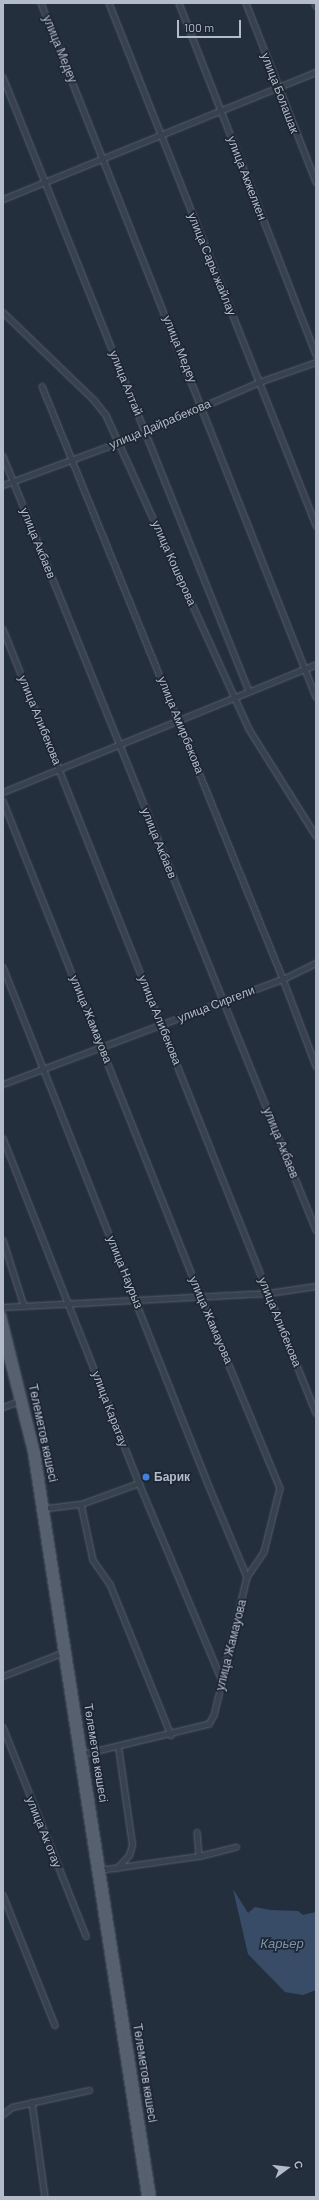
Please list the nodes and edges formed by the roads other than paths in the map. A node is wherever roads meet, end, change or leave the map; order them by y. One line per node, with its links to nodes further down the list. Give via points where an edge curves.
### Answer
1 (41, 3): 12 (street, улица Медеу)
2 (109, 3): 11 (street, улица Сары жайлау)
3 (179, 3): 10 (street, улица Акжелкен)
4 (246, 3): 9 (street, улица Болашак)
5 (315, 3): 6 (street)
6 (316, 6)
7 (316, 72): 9 (street)
8 (3, 77): 14 (street, улица Алтай)
9 (277, 88): 10 (street); 13 (street, улица Болашак)
10 (221, 110): 11 (street); 17 (street, улица Акжелкен)
11 (161, 135): 12 (street); 19 (street, улица Сары жайлау)
12 (104, 160): 14 (street); 21 (street, улица Медеу)
13 (316, 182)
14 (44, 183): 15 (street); 22 (street, улица Алтай)
15 (3, 199)
16 (3, 312): 23 (street, улица Кошерова, via 94,400 106,415)
17 (316, 354)
18 (316, 362): 19 (street, улица Дайрабекова)
19 (259, 382): 21 (street, улица Дайрабекова); 28 (street, улица Сары жайлау)
20 (42, 386): 25 (street, улица Амирбекова)
21 (202, 406): 22 (street, улица Дайрабекова); 31 (street, улица Медеу)
22 (146, 430): 23 (street, улица Дайрабекова); 32 (street, улица Алтай)
23 (120, 442): 25 (street, улица Дайрабекова); 33 (street, улица Кошерова)
24 (3, 456): 26 (street, улица Акбаев)
25 (73, 460): 26 (street, улица Дайрабекова); 35 (street, улица Амирбекова)
26 (13, 481): 27 (street, улица Дайрабекова); 36 (street, улица Акбаев)
27 (3, 485)
28 (316, 525)
29 (3, 629): 37 (street, улица Алибекова)
30 (316, 664): 31 (street)
31 (305, 668): 32 (street); 34 (street, улица Медеу)
32 (249, 691): 33 (street)
33 (234, 697): 35 (street); 40 (street, улица Кошерова, via 249,729)
34 (316, 697)
35 (179, 721): 36 (street); 43 (street, улица Амирбекова)
36 (120, 746): 37 (street); 44 (street, улица Акбаев)
37 (60, 770): 38 (street); 45 (street, улица Алибекова)
38 (3, 792)
39 (3, 801): 46 (street, улица Жамауова)
40 (316, 836)
41 (316, 963): 43 (street, улица Сиргели)
42 (3, 967): 48 (street, улица Наурыз)
43 (283, 979): 44 (street, улица Сиргели); 47 (street, улица Амирбекова)
44 (224, 1002): 45 (street, улица Сиргели); 51 (street, улица Акбаев)
45 (162, 1024): 46 (street, улица Сиргели); 54 (street, улица Алибекова)
46 (102, 1047): 48 (street, улица Сиргели); 55 (street, улица Жамауова)
47 (316, 1066)
48 (44, 1069): 49 (street, улица Сиргели); 56 (street, улица Наурыз)
49 (3, 1084)
50 (3, 1138): 57 (street, улица Каратау)
51 (316, 1230)
52 (3, 1240): 58 (street)
53 (316, 1286): 54 (street)
54 (269, 1293): 55 (street); 64 (street, улица Алибекова)
55 (200, 1295): 56 (street); 68 (street, улица Жамауова, via 280,1488 264,1552)
56 (136, 1300): 57 (street); 68 (street, улица Наурыз)
57 (69, 1305): 58 (street); 65 (street, улица Каратау)
58 (24, 1306): 59 (street)
59 (3, 1307)
60 (3, 1315): 62 (main road, Төлеметов көшесі)
61 (3, 1338): 62 (main road, Төлеметов көшесі)
62 (22, 1400): 63 (street); 67 (main road, Төлеметов көшесі); 70 (main road, Төлеметов көшесі)
63 (3, 1406)
64 (316, 1413)
65 (139, 1483): 66 (street); 72 (street, улица Каратау)
66 (81, 1504): 67 (street); 74 (street, via 93,1560 110,1584)
67 (47, 1508): 69 (main road, Төлеметов көшесі)
68 (247, 1577): 72 (street, улица Жамауова)
69 (68, 1650): 70 (street); 76 (main road, Төлеметов көшесі)
70 (62, 1653): 71 (street); 82 (main road, Төлеметов көшесі)
71 (3, 1676)
72 (221, 1678): 74 (street, улица Жамауова, via 210,1724)
73 (3, 1727): 84 (street, улица Ак отау)
74 (171, 1735): 75 (street, улица Жамауова)
75 (118, 1747): 76 (street, улица Жамауова); 80 (street, via 132,1845 129,1855)
76 (85, 1754): 81 (main road, Төлеметов көшесі)
77 (197, 1832): 79 (street)
78 (236, 1848): 79 (street)
79 (199, 1856): 80 (street)
80 (117, 1868): 81 (street)
81 (103, 1870): 82 (street); 91 (main road, Төлеметов көшесі)
82 (96, 1871): 90 (main road, Төлеметов көшесі)
83 (3, 1895): 85 (street)
84 (86, 1936)
85 (54, 2025)
86 (89, 2090): 87 (street)
87 (32, 2102): 88 (street, via 12,2106); 89 (street)
88 (3, 2114)
89 (45, 2197)
90 (146, 2197)
91 (153, 2197)

